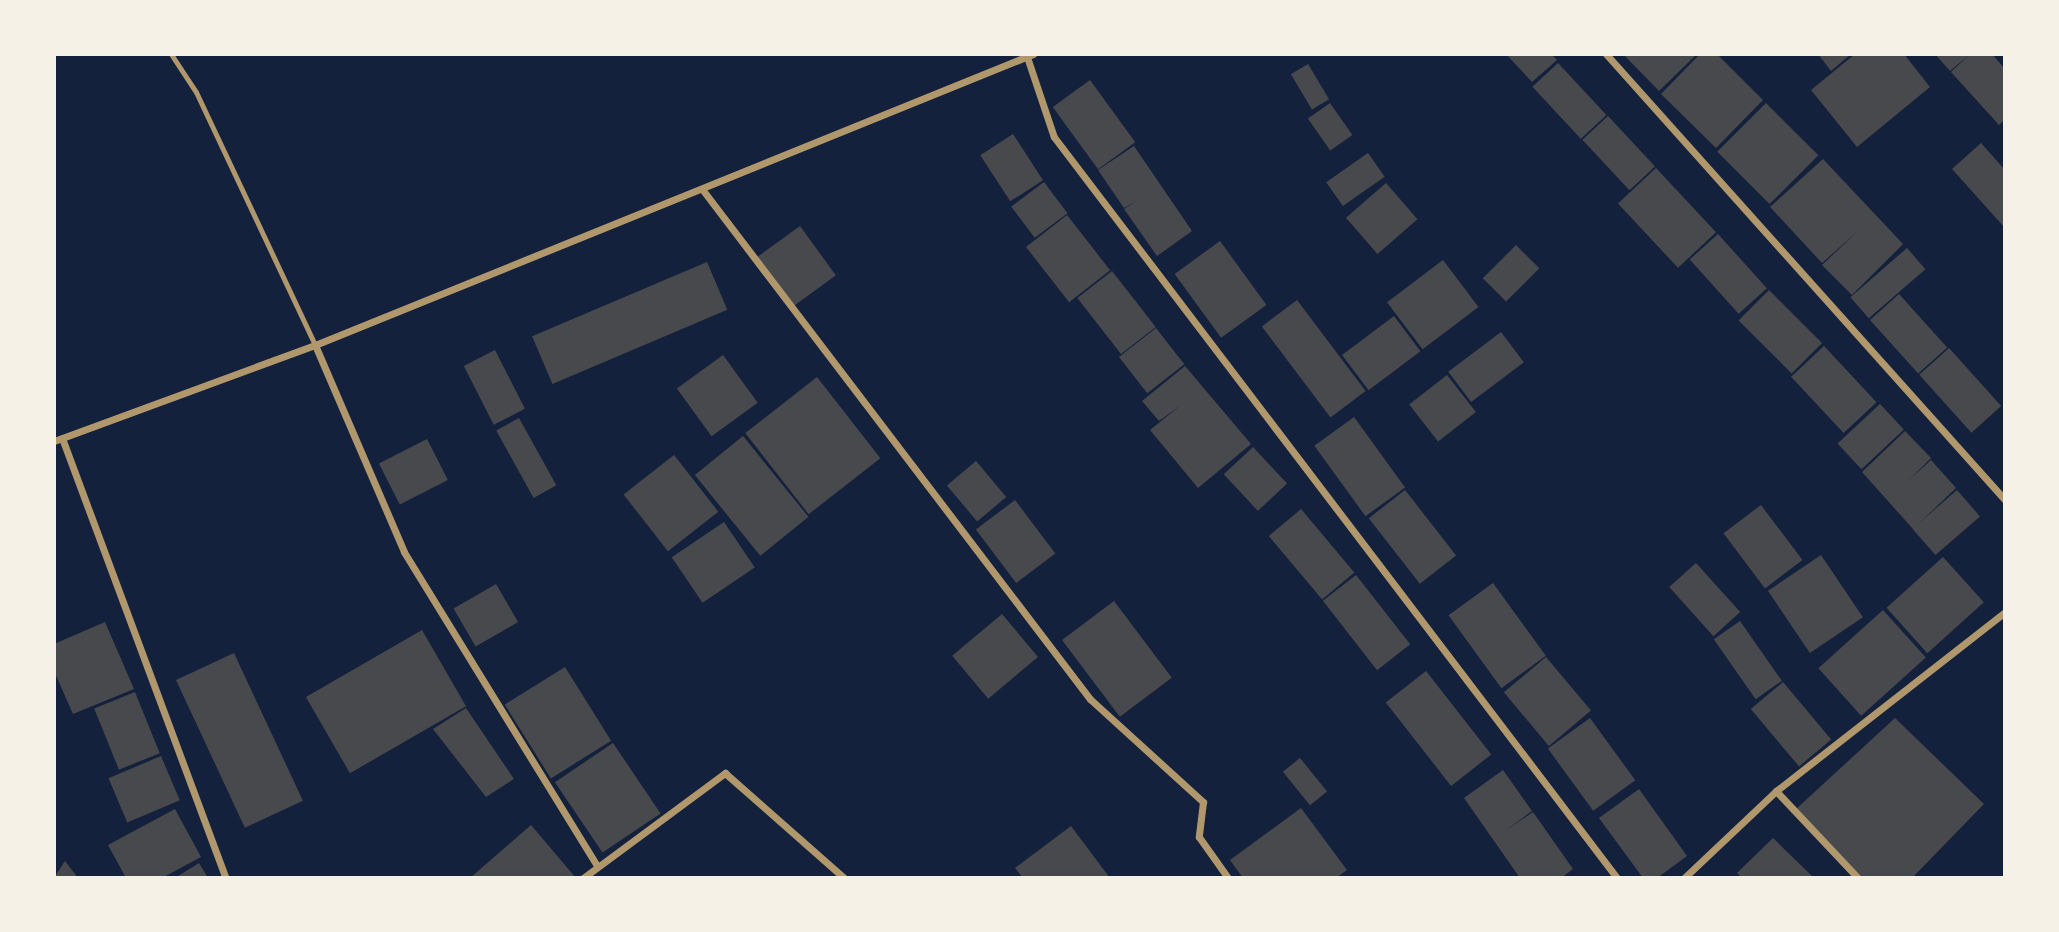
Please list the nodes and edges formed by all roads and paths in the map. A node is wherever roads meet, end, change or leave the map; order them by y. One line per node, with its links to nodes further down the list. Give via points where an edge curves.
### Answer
1 (171, 54): 5 (lane, via 196,92)
2 (1606, 54): 7 (street)
3 (1030, 56): 4 (street); 15 (street, via 1054,137)
4 (702, 189): 5 (street); 14 (street, via 1090,699 1203,802 1199,836)
5 (315, 345): 6 (street); 10 (street, via 404,552)
6 (58, 439): 11 (street)
7 (2005, 500)
8 (2005, 612): 9 (street)
9 (1776, 791): 16 (street); 17 (street)
10 (597, 866): 12 (street); 13 (street, via 725,773)
11 (226, 878)
12 (583, 878)
13 (844, 878)
14 (1228, 878)
15 (1617, 878)
16 (1684, 878)
17 (1858, 878)

